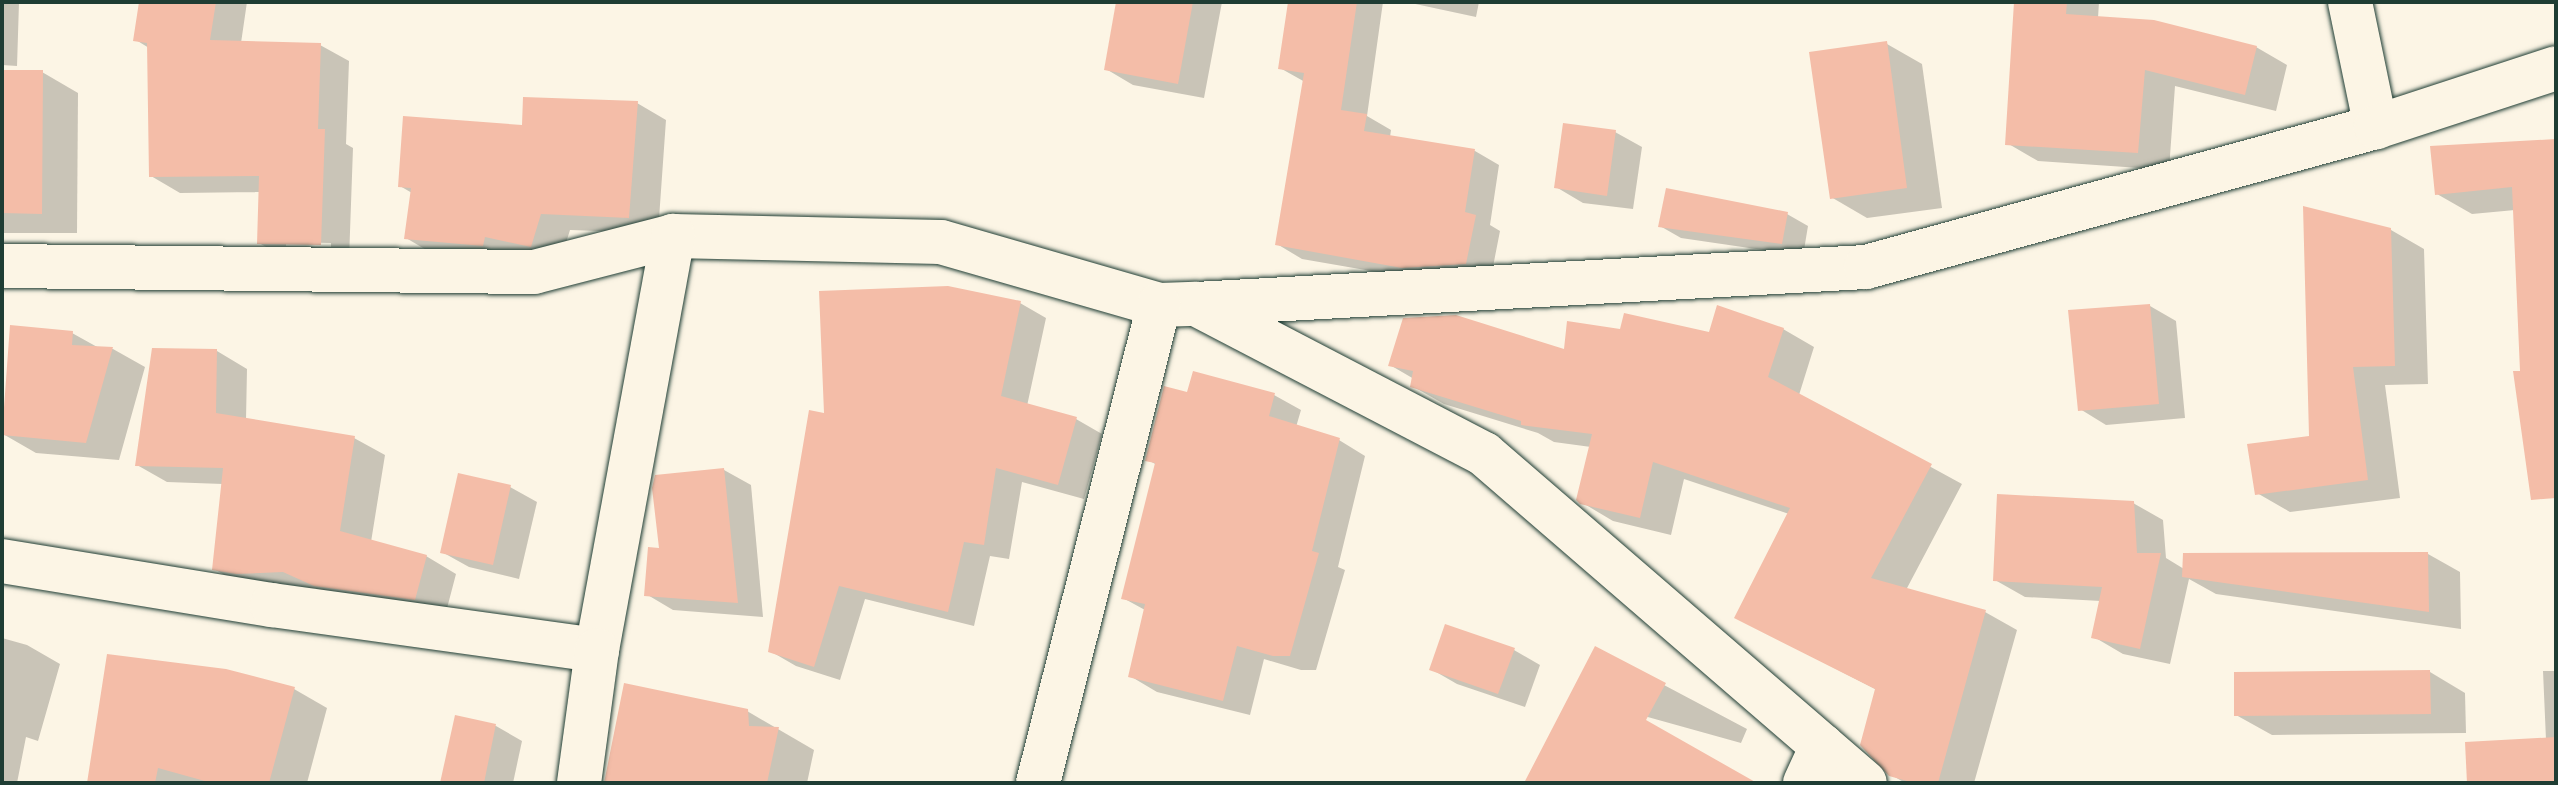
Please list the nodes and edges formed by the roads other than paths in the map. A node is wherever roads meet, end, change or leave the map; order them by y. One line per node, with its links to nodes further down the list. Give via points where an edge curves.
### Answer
1 (2350, 2): 3 (street)
2 (2556, 68): 3 (street)
3 (2376, 127): 6 (street, via 1866,267)
4 (673, 236): 5 (street, via 534,272); 6 (street, via 941,242); 8 (street)
5 (2, 266)
6 (1177, 304): 9 (street, via 1484,454); 11 (street)
7 (2, 561): 8 (street)
8 (597, 650): 10 (street)
9 (1814, 764): 12 (street)
10 (579, 783)
11 (1038, 783)
12 (1865, 783)

